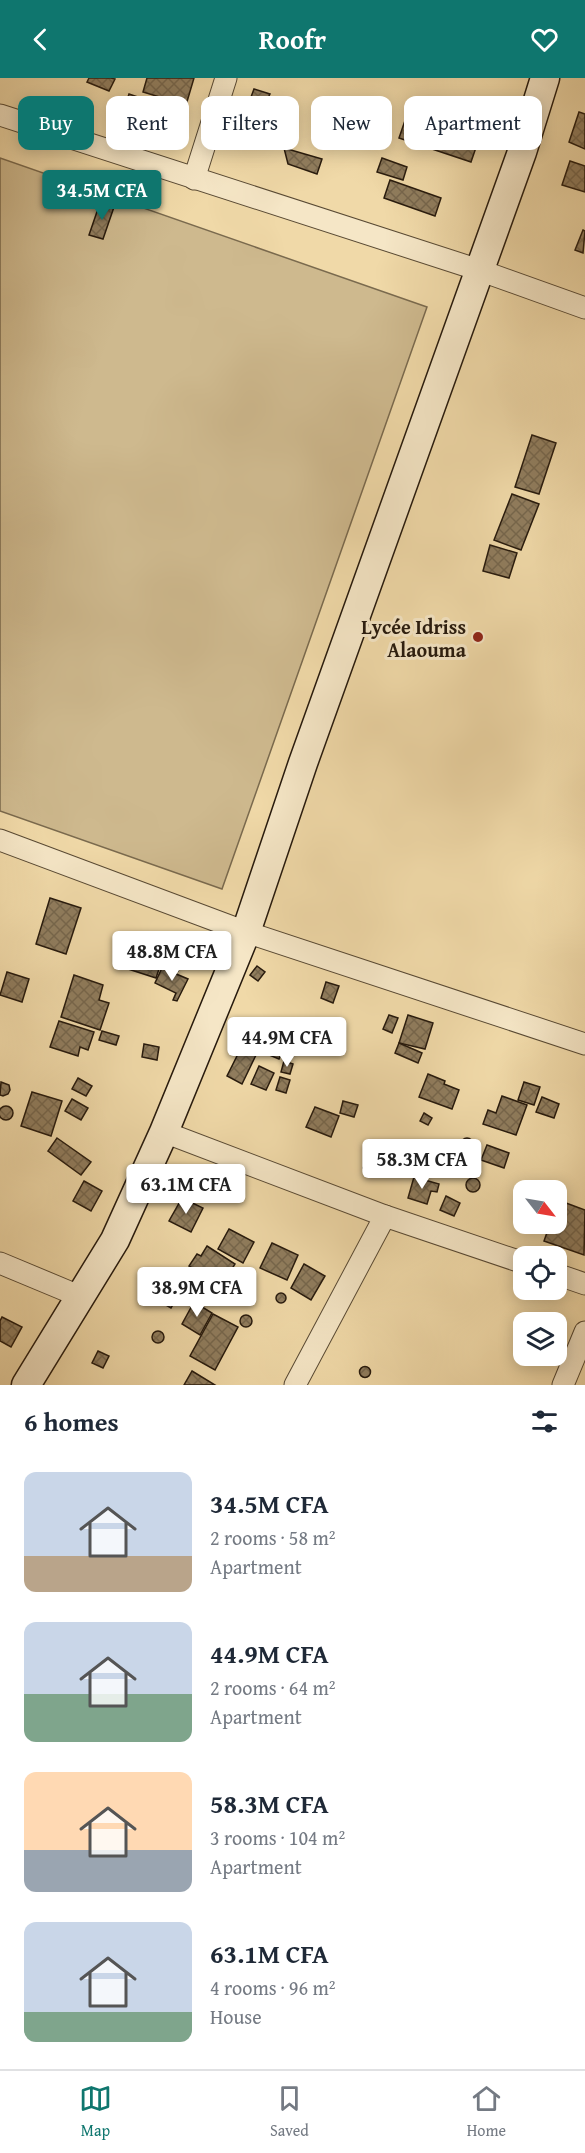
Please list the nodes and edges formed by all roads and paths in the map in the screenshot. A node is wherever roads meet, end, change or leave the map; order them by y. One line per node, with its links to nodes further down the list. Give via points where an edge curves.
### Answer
1 (226, 78): 4 (street)
2 (545, 78): 5 (street)
3 (0, 115): 4 (street)
4 (194, 179): 5 (street)
5 (478, 270): 6 (street); 8 (street)
6 (585, 308)
7 (0, 840): 8 (street)
8 (246, 932): 9 (street); 10 (street)
9 (585, 1044)
10 (164, 1132): 11 (street); 16 (street, via 115,1240)
11 (386, 1216): 12 (street); 19 (street)
12 (513, 1259)
13 (0, 1263): 16 (street)
14 (567, 1278): 15 (street)
15 (585, 1284)
16 (79, 1296): 18 (street)
17 (585, 1332): 20 (street)
18 (26, 1385)
19 (295, 1385)
20 (563, 1385)

